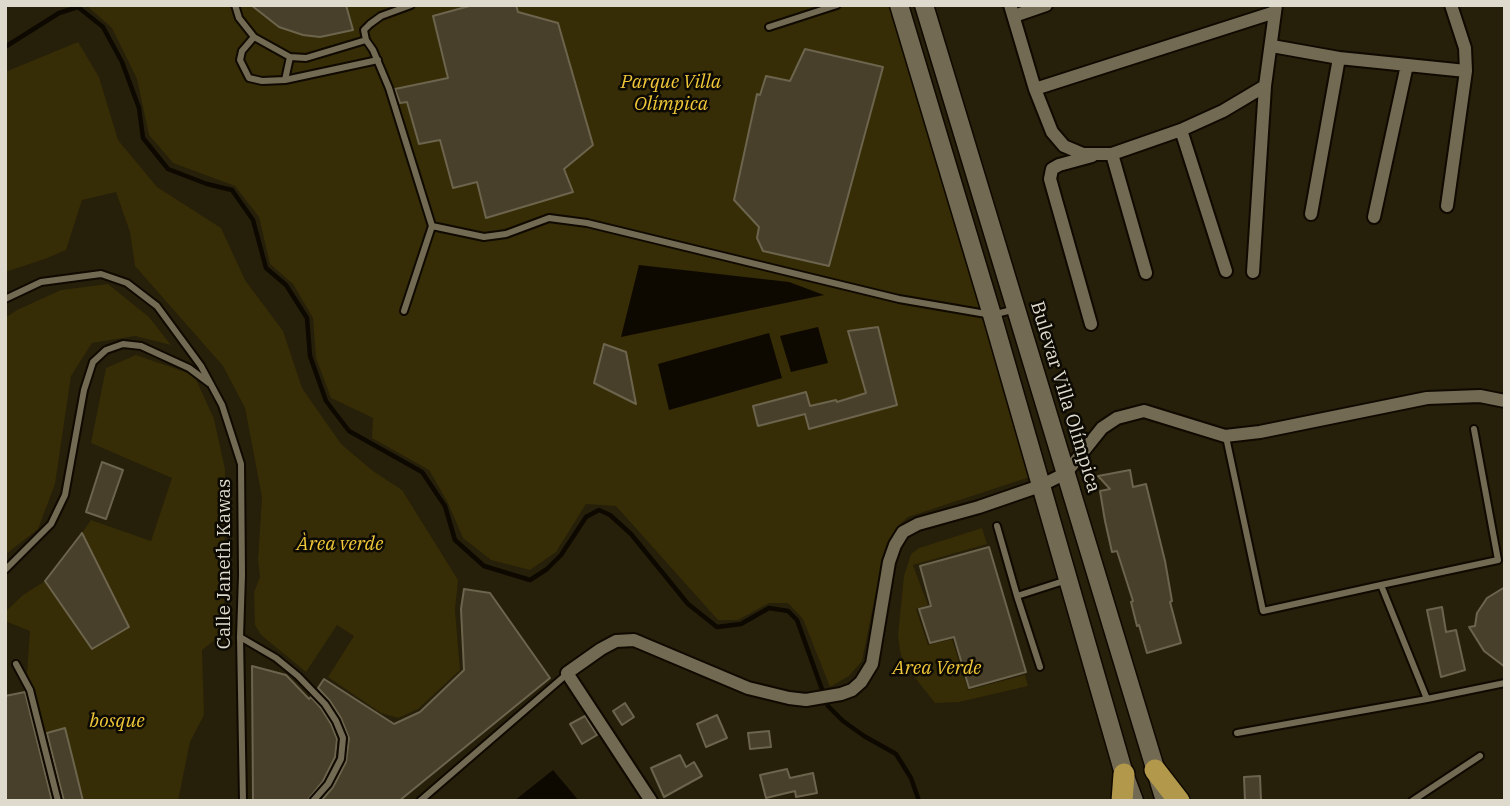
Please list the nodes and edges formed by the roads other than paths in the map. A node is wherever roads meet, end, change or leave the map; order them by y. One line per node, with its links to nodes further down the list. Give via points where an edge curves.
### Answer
1 (234, 5): 11 (lane)
2 (411, 5): 12 (lane, via 370,24 364,30)
3 (837, 5): 10 (lane)
4 (899, 5): 35 (main road)
5 (924, 5): 33 (main road, Bulevar Villa Olímpica)
6 (1046, 5): 9 (street)
7 (1451, 5): 18 (street, via 1465,48)
8 (1276, 9): 13 (street); 21 (street)
9 (1012, 11): 21 (street)
10 (769, 27)
11 (254, 37): 14 (lane); 19 (lane, via 240,60 248,78)
12 (366, 40): 14 (lane, via 306,58); 16 (lane)
13 (1272, 46): 15 (street); 20 (street)
14 (290, 57): 19 (lane)
15 (1339, 58): 17 (street); 26 (street)
16 (378, 60): 19 (lane); 28 (lane)
17 (1408, 65): 18 (street); 27 (street)
18 (1466, 71): 25 (street)
19 (285, 80)
20 (1265, 86): 22 (street); 30 (street)
21 (1035, 89): 24 (street, via 1052,132 1064,146)
22 (1181, 130): 23 (street); 29 (street)
23 (1112, 154): 24 (street); 31 (street)
24 (1096, 155): 36 (street, via 1059,165 1049,179)
25 (1447, 206)
26 (1311, 214)
27 (1374, 217)
28 (432, 226): 34 (lane); 35 (lane, via 484,237 549,218 587,223 899,299)
29 (1226, 271)
30 (1253, 272)
31 (1146, 273)
32 (5, 299): 37 (lane, Calle Janeth Kawas, via 53,280 101,274 127,283 157,306)
33 (1016, 309): 35 (lane); 41 (main road, Bulevar Villa Olímpica)
34 (404, 311)
35 (992, 315): 42 (main road)
36 (1091, 324)
37 (212, 386): 44 (lane, via 189,368 141,346 123,344 106,350 93,362 84,390 65,495 51,524); 48 (lane, Calle Janeth Kawas, via 241,464)
38 (1505, 401): 40 (street, via 1480,396 1427,398)
39 (1474, 429): 46 (lane, via 1498,560)
40 (1225, 436): 41 (street, via 1144,411 1133,413 1102,428); 46 (lane, via 1263,611)
41 (1066, 473): 42 (street); 56 (main road, Bulevar Villa Olímpica)
42 (1040, 486): 45 (main road); 51 (street, via 903,532 889,562 872,664 861,682 842,694 806,700 748,688 634,640 616,641)
43 (997, 526): 47 (lane)
44 (5, 570)
45 (1069, 580): 47 (lane); 57 (main road)
46 (1381, 585): 53 (lane)
47 (1017, 596): 50 (lane)
48 (240, 637): 59 (lane, Calle Janeth Kawas); 60 (lane, via 298,676 336,722 343,738 341,759)
49 (16, 664): 58 (lane, via 30,690)
50 (1040, 667)
51 (567, 673): 61 (lane); 62 (street)
52 (1505, 682): 53 (lane)
53 (1427, 699): 54 (lane)
54 (1237, 733)
55 (1480, 756): 67 (lane)
56 (1155, 770): 65 (main road, Bulevar Villa Olímpica); 66 (highway)
57 (1124, 774): 63 (highway); 64 (main road)
58 (58, 801)
59 (243, 801)
60 (313, 801)
61 (420, 801)
62 (651, 801)
63 (1122, 801)
64 (1134, 801)
65 (1165, 801)
66 (1179, 801)
67 (1412, 801)

